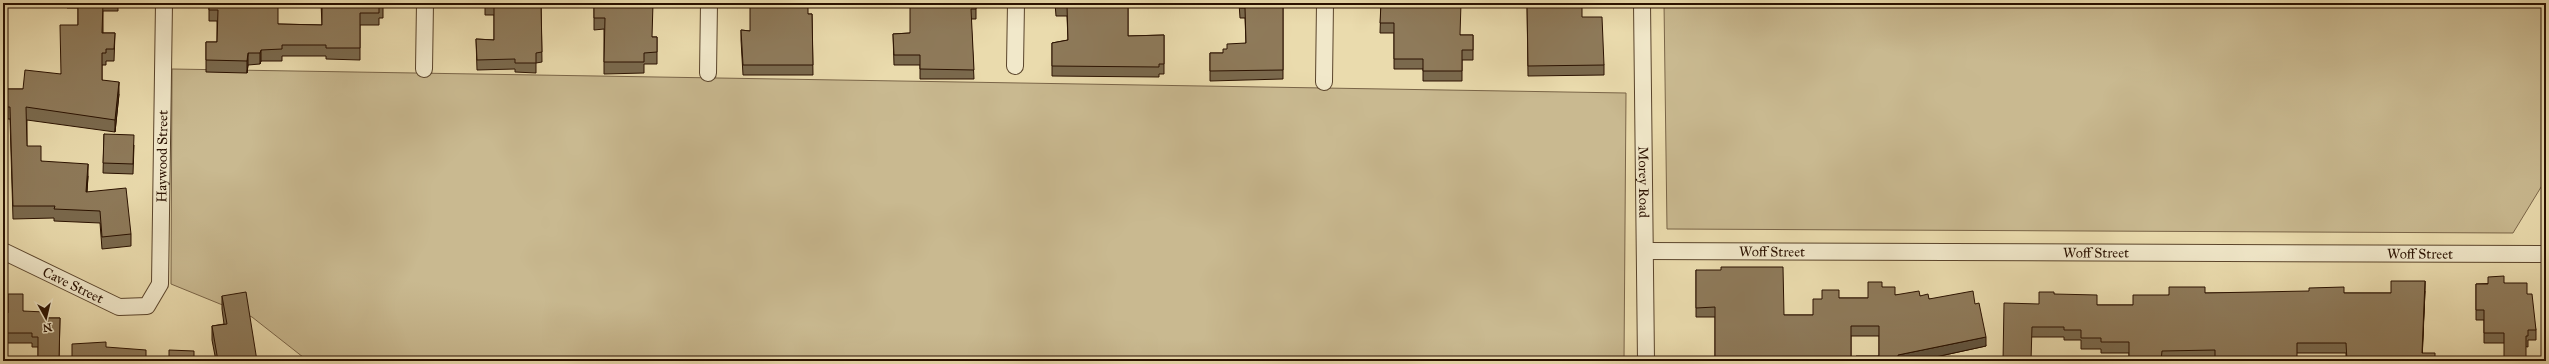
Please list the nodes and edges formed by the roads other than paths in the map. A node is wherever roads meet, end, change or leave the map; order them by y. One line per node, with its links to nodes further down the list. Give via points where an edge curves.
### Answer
1 (164, 3): 14 (street, Haywood Street, via 160,284)
2 (425, 3): 8 (street)
3 (708, 3): 9 (street)
4 (1016, 3): 7 (street)
5 (1325, 3): 10 (street)
6 (1642, 3): 12 (street, Morey Road)
7 (1015, 66)
8 (424, 69)
9 (708, 73)
10 (1324, 82)
11 (3, 251): 14 (street, Cave Street, via 119,307)
12 (1646, 251): 13 (street, Woff Street); 15 (street, Morey Road)
13 (2546, 254)
14 (147, 306)
15 (1646, 361)

